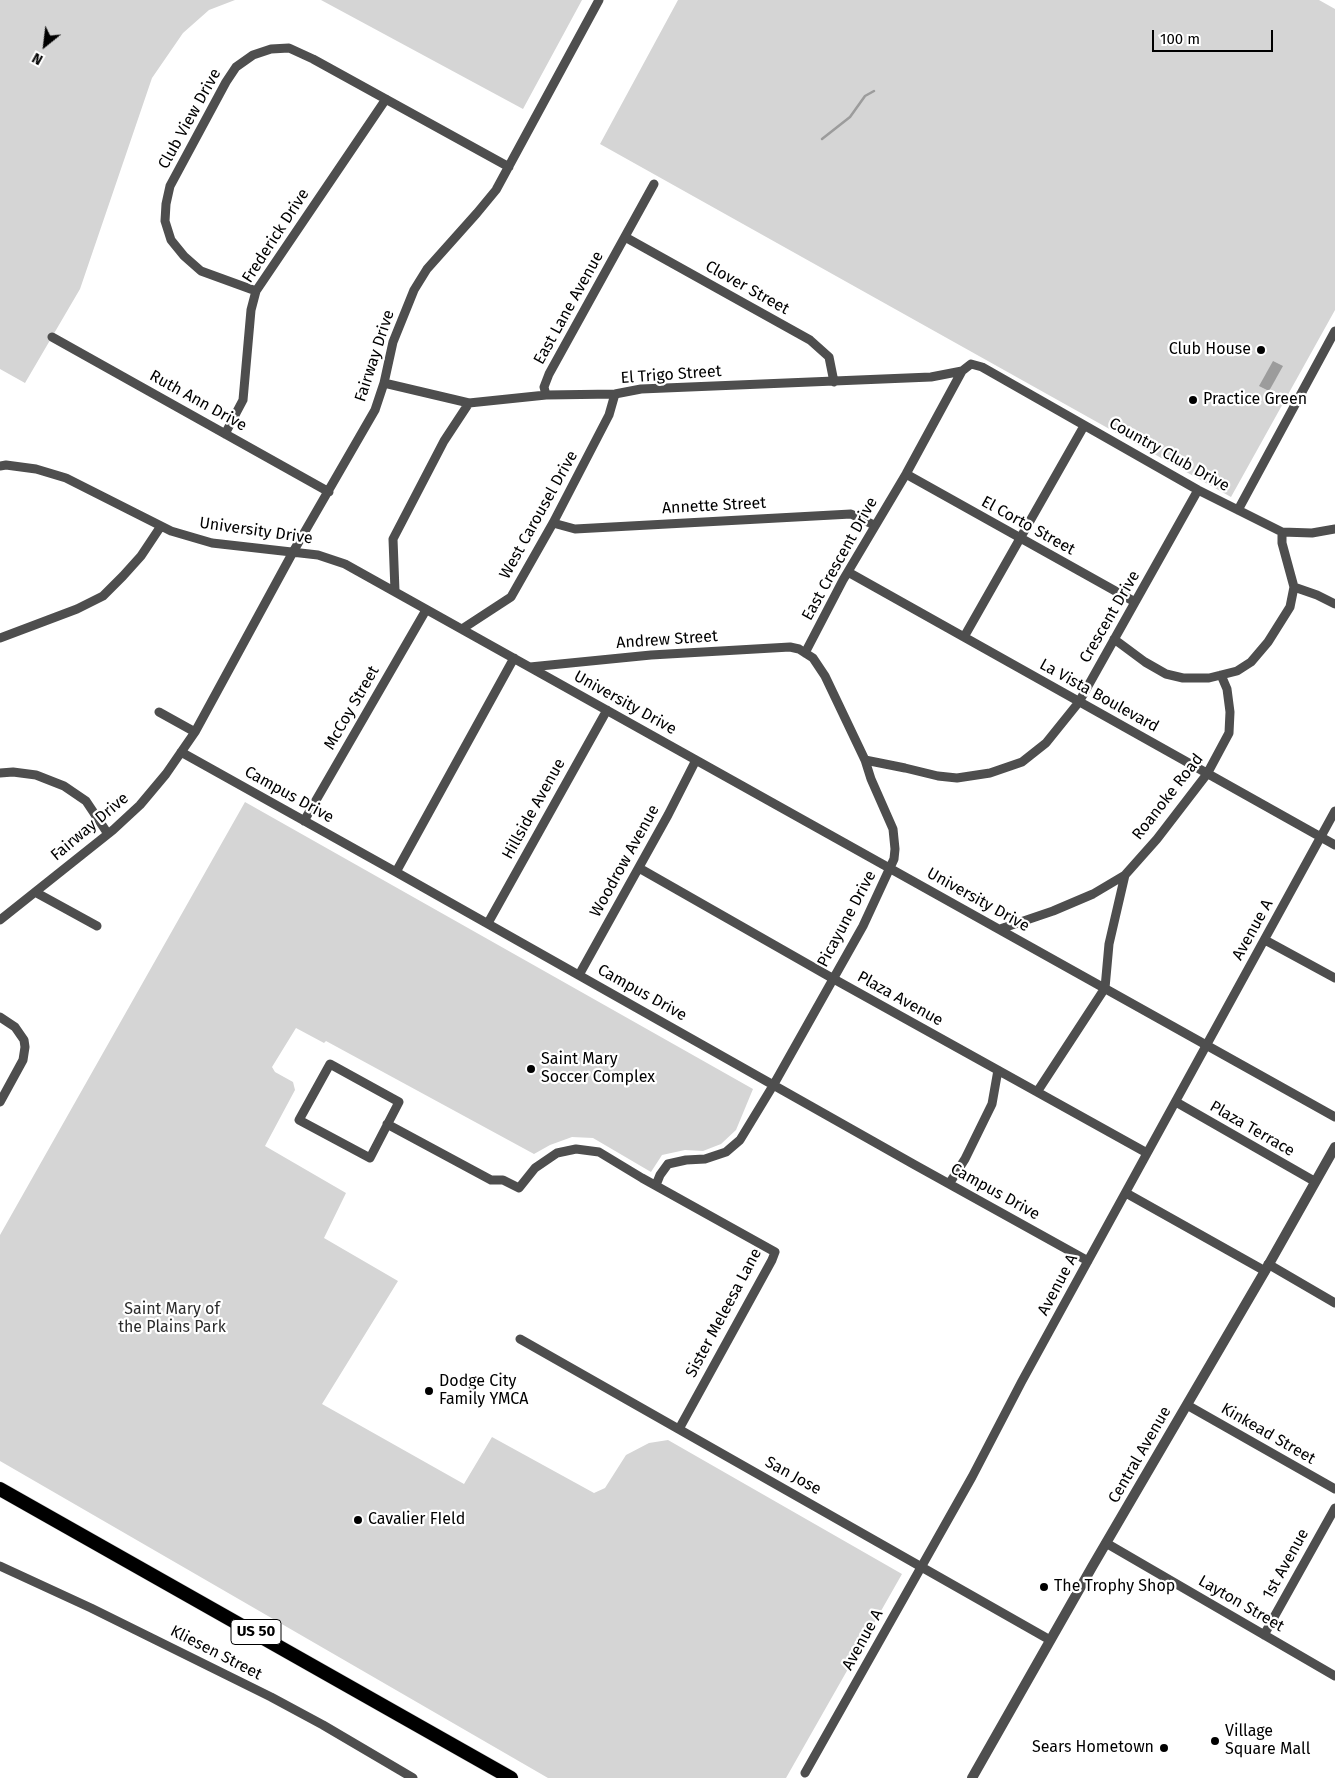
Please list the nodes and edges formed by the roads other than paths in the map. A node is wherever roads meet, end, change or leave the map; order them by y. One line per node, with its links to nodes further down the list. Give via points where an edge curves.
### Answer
1 (599, 0): 3 (street, Fairway Drive)
2 (386, 99): 3 (street, Club View Drive); 6 (street, Frederick Drive); 6 (street, Club View Drive, via 289,48 253,55 236,67 170,186 165,221 171,240 201,271)
3 (509, 167): 11 (street, Fairway Drive, via 496,190 427,269 414,290 393,342)
4 (654, 184): 5 (street, East Lane Avenue)
5 (625, 237): 10 (street, Clover Street, via 810,340 829,358); 13 (street, East Lane Avenue, via 549,374 544,387)
6 (256, 291): 16 (street, Frederick Drive, via 251,310 243,400)
7 (1335, 331): 21 (street, Country Club Drive)
8 (52, 336): 16 (street, Ruth Ann Drive)
9 (962, 371): 10 (street, El Trigo Street, via 931,377); 15 (street, Country Club Drive, via 971,364 982,366); 18 (street, East Crescent Drive)
10 (834, 382): 12 (street, El Trigo Street, via 641,389)
11 (384, 383): 14 (street, El Trigo Street); 20 (street, Fairway Drive, via 375,410)
12 (614, 394): 13 (street, El Trigo Street); 22 (street, West Carousel Drive, via 609,415)
13 (546, 395): 14 (street, El Trigo Street)
14 (469, 403): 31 (street, via 444,441 393,539)
15 (1084, 426): 19 (street, Country Club Drive); 27 (street)
16 (225, 434): 20 (street, Ruth Ann Drive)
17 (0, 466): 24 (street, University Drive, via 36,469 66,478)
18 (906, 474): 23 (street, East Crescent Drive); 27 (street, El Corto Street)
19 (1198, 490): 21 (street, Country Club Drive); 32 (street, Crescent Drive)
20 (329, 492): 28 (street, Fairway Drive)
21 (1238, 510): 26 (street)
22 (553, 523): 23 (street, Annette Street, via 575,529 851,514); 35 (street, West Carousel Drive, via 511,597)
23 (874, 525): 29 (street, East Crescent Drive)
24 (161, 526): 28 (street, University Drive, via 212,543); 36 (street, via 141,556 103,596)
25 (1335, 529): 26 (street, via 1312,533)
26 (1282, 532): 30 (street)
27 (1020, 539): 32 (street, El Corto Street); 37 (street)
28 (293, 552): 31 (street, University Drive, via 318,555 345,564); 46 (street, Fairway Drive)
29 (848, 572): 37 (street, La Vista Boulevard); 39 (street, East Crescent Drive)
30 (1294, 587): 33 (street); 42 (street, via 1290,607 1268,642 1251,662 1237,671)
31 (395, 591): 34 (street, University Drive)
32 (1135, 602): 38 (street, Crescent Drive)
33 (1335, 604)
34 (426, 610): 35 (street, University Drive); 53 (street, McCoy Street)
35 (462, 629): 40 (street, University Drive)
36 (0, 638)
37 (964, 638): 43 (street, La Vista Boulevard)
38 (1114, 639): 42 (street, via 1166,674 1183,678); 43 (street, Crescent Drive)
39 (804, 653): 41 (street, Andrew Street, via 799,649 780,647); 49 (street, via 826,676)
40 (514, 658): 41 (street, University Drive); 59 (street)
41 (530, 666): 44 (street, University Drive)
42 (1221, 675): 51 (street, Roanoke Road, via 1227,689 1229,733)
43 (1079, 702): 49 (street, Crescent Drive, via 1046,743 1022,762 990,773 957,778); 51 (street, La Vista Boulevard)
44 (607, 710): 48 (street, University Drive); 63 (street, Hillside Avenue)
45 (159, 712): 46 (street)
46 (195, 732): 47 (street, Fairway Drive)
47 (181, 752): 53 (street, Campus Drive); 54 (street, Fairway Drive, via 140,805)
48 (696, 760): 57 (street, Woodrow Avenue); 58 (street, University Drive)
49 (865, 760): 58 (street, Picayune Drive, via 893,829 895,849)
50 (0, 773): 54 (street, via 36,775 64,786 86,801)
51 (1207, 774): 55 (street, La Vista Boulevard); 60 (street, Roanoke Road)
52 (1335, 811): 55 (street, Avenue A)
53 (304, 821): 59 (street, Campus Drive)
54 (108, 834): 61 (street, Fairway Drive)
55 (1321, 837): 56 (street, La Vista Boulevard); 66 (street, Avenue A)
56 (1335, 845)
57 (639, 868): 67 (street, Woodrow Avenue); 68 (street, Plaza Avenue)
58 (890, 869): 65 (street, University Drive); 68 (street, Picayune Drive, via 863,926)
59 (396, 872): 63 (street, Campus Drive)
60 (1125, 875): 65 (street, Roanoke Road, via 1093,894); 70 (street, Roanoke Road, via 1109,944)
61 (35, 892): 62 (street, Fairway Drive); 64 (street)
62 (0, 920)
63 (488, 923): 67 (street, Campus Drive)
64 (97, 926)
65 (1000, 929): 70 (street, University Drive)
66 (1264, 940): 69 (street); 72 (street, Avenue A)
67 (579, 975): 74 (street, Campus Drive)
68 (832, 978): 73 (street, Plaza Avenue); 74 (street, Picayune Drive)
69 (1335, 978)
70 (1105, 988): 72 (street, University Drive); 75 (street, Roanoke Road)
71 (0, 1017): 76 (street, via 15,1027 25,1047 22,1060)
72 (1207, 1045): 77 (street, Avenue A); 78 (street, University Drive)
73 (998, 1070): 75 (street, Plaza Avenue); 83 (street, via 992,1104 977,1138)
74 (774, 1084): 83 (street, Campus Drive); 84 (street, via 740,1140 726,1152 705,1159 668,1164)
75 (1037, 1092): 81 (street, Plaza Avenue)
76 (0, 1102)
77 (1176, 1102): 81 (street, Avenue A); 82 (street, Plaza Terrace)
78 (1335, 1117)
79 (387, 1124): 79 (street, via 370,1158 299,1120 330,1064 399,1102); 84 (street, Sister Meleesa Lane, via 491,1180 502,1180 519,1188 535,1168 557,1153 576,1149 599,1152)
80 (1335, 1147): 82 (street, Central Avenue)
81 (1147, 1153): 85 (street, Avenue A)
82 (1314, 1181): 87 (street, Central Avenue)
83 (949, 1184): 86 (street, Campus Drive)
84 (656, 1185): 91 (street, Sister Meleesa Lane, via 775,1252)
85 (1126, 1193): 86 (street, Avenue A); 87 (street)
86 (1088, 1261): 97 (street, Avenue A, via 972,1477)
87 (1267, 1268): 88 (street); 90 (street, Central Avenue)
88 (1335, 1303)
89 (520, 1340): 91 (street, San Jose)
90 (1186, 1404): 93 (street, Kinkead Street); 95 (street, Central Avenue)
91 (679, 1429): 97 (street, San Jose)
92 (0, 1488): 103 (highway, US 50)
93 (1335, 1490)
94 (1335, 1508): 98 (street, 1st Avenue)
95 (1106, 1543): 98 (street, Layton Street); 99 (street, Central Avenue)
96 (0, 1566): 102 (street, Kliesen Street, via 270,1697)
97 (920, 1566): 99 (street, San Jose); 101 (street, Avenue A)
98 (1264, 1635): 100 (street, Layton Street)
99 (1050, 1640): 104 (street, Central Avenue)
100 (1335, 1676)
101 (806, 1773)
102 (413, 1778)
103 (512, 1778)
104 (972, 1778)

